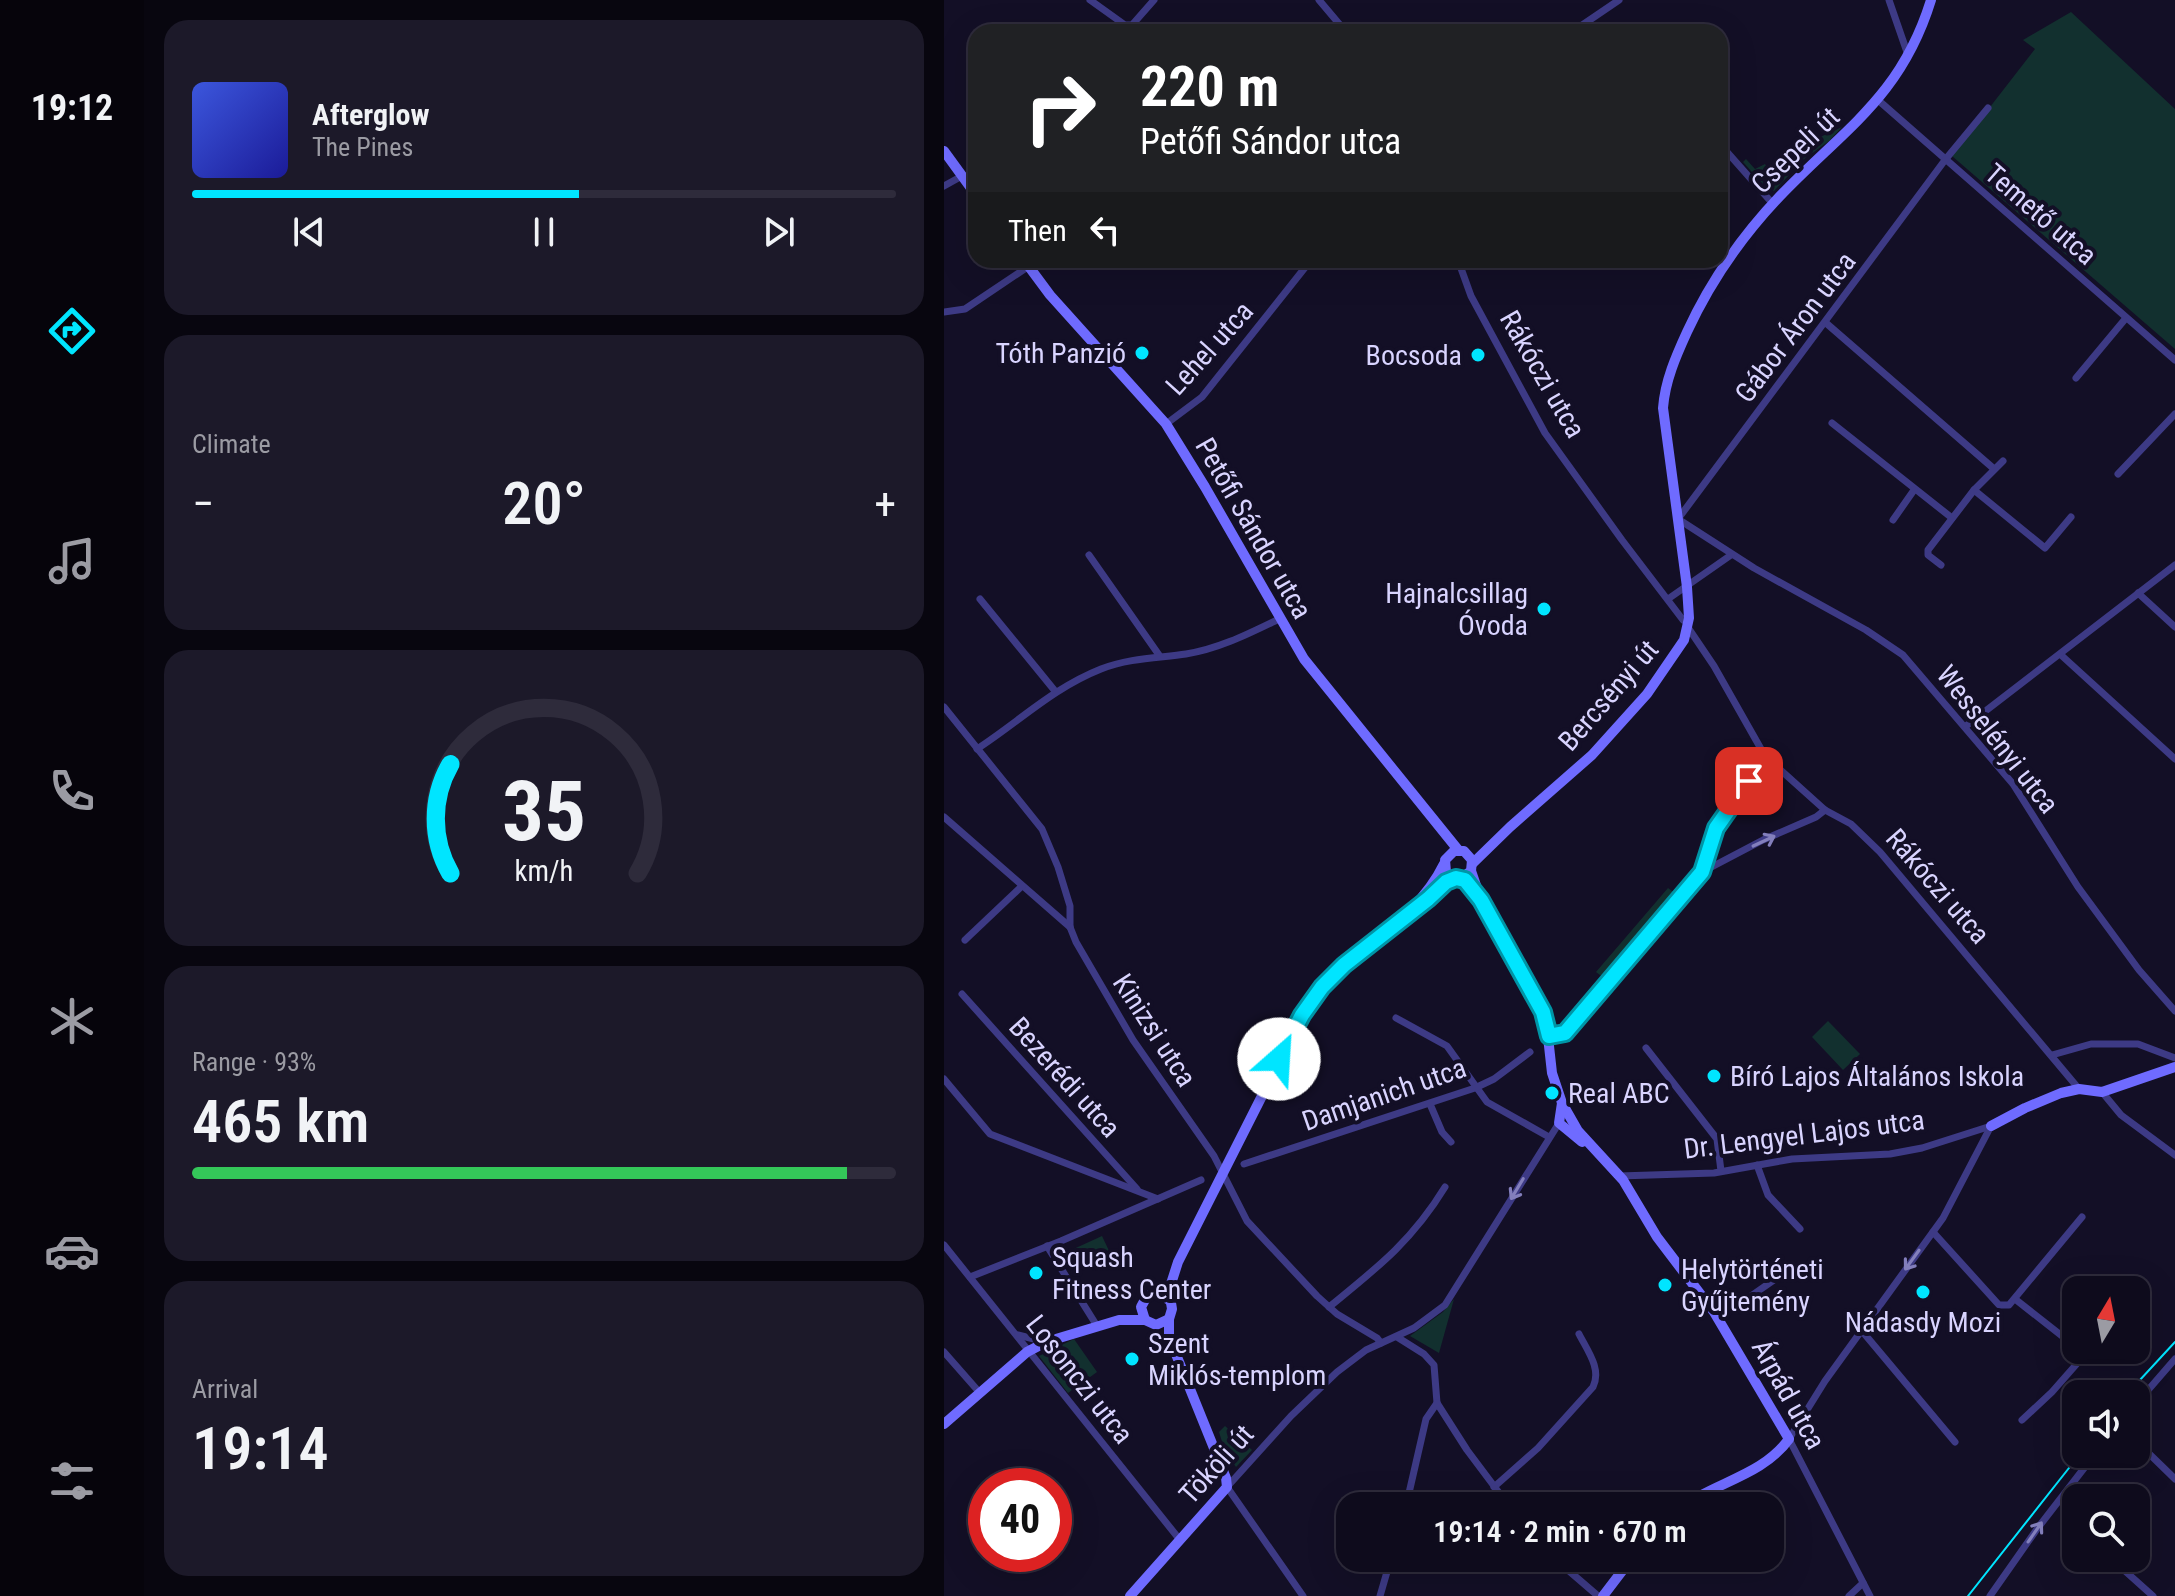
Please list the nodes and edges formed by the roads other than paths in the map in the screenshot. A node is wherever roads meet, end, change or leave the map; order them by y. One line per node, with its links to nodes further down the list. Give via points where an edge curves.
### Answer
1 (1090, 0): 7 (street)
2 (1154, 0): 8 (street)
3 (1319, 0): 9 (street)
4 (1619, 0): 10 (street)
5 (1889, 0): 11 (street)
6 (1931, 0): 11 (street, Csepeli út)
7 (1123, 24)
8 (1134, 24)
9 (1339, 24)
10 (1584, 24)
11 (1908, 55): 12 (street, Csepeli út)
12 (1878, 100): 16 (street, Temető utca); 20 (street, Csepeli út)
13 (1988, 108): 16 (street, Gábor Áron utca)
14 (944, 151): 17 (street)
15 (1728, 153): 20 (street)
16 (1945, 160): 28 (street, Temető utca); 29 (street, Gábor Áron utca)
17 (962, 176): 18 (street); 19 (street)
18 (968, 184)
19 (944, 186)
20 (1773, 204): 21 (street, Csepeli út)
21 (1728, 261)
22 (1019, 268): 27 (street, via 965,309)
23 (1030, 268): 34 (street, Petőfi Sándor utca)
24 (1305, 268): 34 (street, Lehel utca, via 1202,397)
25 (1461, 268): 51 (street, Rákóczi utca, via 1545,433)
26 (1723, 268): 42 (street, Csepeli út, via 1700,302 1666,386 1664,418)
27 (944, 312)
28 (2126, 318): 30 (street, Temető utca); 31 (street)
29 (1826, 323): 36 (street); 42 (street, Gábor Áron utca)
30 (2175, 360)
31 (2076, 378)
32 (2175, 414): 37 (street)
33 (1832, 423): 38 (street)
34 (1166, 424): 52 (street, Petőfi Sándor utca)
35 (2003, 461): 36 (street)
36 (1993, 468): 39 (street)
37 (2118, 474)
38 (1914, 490): 41 (street); 43 (street)
39 (1974, 490): 40 (street, via 2045,548); 41 (street)
40 (2071, 517)
41 (1952, 518): 46 (street, via 1927,552)
42 (1678, 519): 45 (street, Wesselényi utca); 48 (street, Bercsényi út)
43 (1893, 520)
44 (1089, 555): 55 (street)
45 (1731, 555): 48 (street); 59 (street, Wesselényi utca, via 1903,655)
46 (1941, 565)
47 (2175, 565): 49 (street)
48 (1687, 587): 51 (street); 53 (street, Bercsényi út)
49 (2138, 593): 54 (street); 56 (street)
50 (980, 599): 57 (street)
51 (1668, 599): 53 (street, Rákóczi utca)
52 (1279, 619): 55 (street, via 1187,654); 65 (street, Petőfi Sándor utca, via 1311,668)
53 (1685, 623): 61 (street, Rákóczi utca); 66 (street, Bercsényi út, via 1675,656 1630,715 1577,770)
54 (2175, 627)
55 (1159, 655): 57 (street, via 1107,667)
56 (2061, 655): 59 (street); 62 (street)
57 (1055, 691): 60 (street)
58 (944, 707): 60 (street, Kinizsi utca)
59 (1966, 726): 76 (street, Wesselényi utca, via 2013,784 2095,911)
60 (977, 749): 73 (street, Kinizsi utca, via 1042,829 1070,906)
61 (1765, 756): 63 (street, Rákóczi utca); 69 (street, via 1716,828)
62 (2175, 759)
63 (1825, 810): 69 (street, one-way to 63); 81 (street, Rákóczi utca, via 1851,824 1880,852)
64 (944, 817): 71 (street)
65 (1437, 825): 67 (street, Petőfi Sándor utca); 68 (street, Petőfi Sándor utca)
66 (1510, 827): 67 (street, Bercsényi út, via 1477,848); 70 (street, Bercsényi út)
67 (1461, 851): 68 (street, Bercsényi út); 70 (street, Petőfi Sándor utca, via 1470,857)
68 (1445, 860): 70 (street, via 1446,872); 72 (street, via 1434,884)
69 (1702, 872): 78 (street, via 1565,1033)
70 (1465, 873): 72 (street, Bercsényi út); 78 (street, via 1543,1012)
71 (1022, 886): 73 (street); 74 (street)
72 (1400, 920): 101 (street, via 1333,975 1308,1005)
73 (1070, 927): 101 (street, Kinizsi utca, via 1113,1009)
74 (965, 940)
75 (962, 994): 105 (street, Bezerédi utca)
76 (2175, 1011)
77 (1396, 1018): 85 (street, via 1447,1046)
78 (1549, 1036): 88 (street, Árpád utca, via 1552,1073)
79 (1646, 1048): 100 (street, via 1717,1139)
80 (1530, 1052): 85 (street, Damjanich utca)
81 (2052, 1055): 82 (street, via 2091,1044 2138,1044); 86 (street, Rákóczi utca)
82 (2175, 1058)
83 (2175, 1067): 87 (street)
84 (944, 1079): 105 (street, via 990,1134)
85 (1475, 1088): 89 (street, Damjanich utca); 93 (street, via 1501,1112)
86 (2079, 1089): 87 (street); 91 (street, Dr. Lengyel Lajos utca)
87 (2102, 1092): 97 (street, via 2121,1115)
88 (1562, 1103): 90 (street); 96 (street, Árpád utca)
89 (1430, 1104): 94 (street); 98 (street, Damjanich utca)
90 (1559, 1123): 93 (street, Tököli út); 96 (street, Árpád utca)
91 (1991, 1126): 92 (street, Dr. Lengyel Lajos utca); 95 (street)
92 (1967, 1134): 95 (street); 99 (street, Dr. Lengyel Lajos utca, via 1890,1154)
93 (1549, 1137): 127 (street, Tököli út, one-way to 127, via 1445,1305)
94 (1451, 1142)
95 (1981, 1145): 109 (street)
96 (1593, 1150): 102 (street, Árpád utca)
97 (2175, 1155)
98 (1244, 1164)
99 (1757, 1165): 100 (street, Dr. Lengyel Lajos utca); 108 (street, via 1768,1195)
100 (1721, 1171): 102 (street, Dr. Lengyel Lajos utca)
101 (1222, 1172): 112 (street); 118 (street, Kinizsi utca, via 1247,1221)
102 (1619, 1176): 121 (street, Árpád utca)
103 (1201, 1180): 106 (street)
104 (1445, 1187): 118 (street, via 1399,1248)
105 (1137, 1189): 106 (street)
106 (1158, 1199): 111 (street)
107 (2082, 1217): 116 (street)
108 (1800, 1229)
109 (1933, 1232): 116 (street, via 1999,1305); 123 (street, one-way to 123)
110 (944, 1245): 114 (street, Losonczi utca)
111 (1047, 1246): 114 (street); 122 (street)
112 (1178, 1262): 115 (street); 117 (street)
113 (1784, 1273): 121 (street)
114 (970, 1277): 125 (street, Losonczi utca)
115 (1157, 1293): 117 (street); 119 (street, via 1147,1296)
116 (2015, 1299): 126 (street)
117 (1169, 1300): 120 (street)
118 (1329, 1307): 129 (street, Kinizsi utca)
119 (1147, 1318): 120 (street); 122 (street); 130 (street)
120 (1169, 1319): 130 (street)
121 (1718, 1319): 140 (street, Árpád utca)
122 (1097, 1326): 128 (street)
123 (1862, 1331): 140 (street); 141 (street)
124 (1579, 1334): 146 (street, via 1596,1370 1593,1387)
125 (1018, 1335): 128 (street); 132 (street, Losonczi utca)
126 (2062, 1336)
127 (1397, 1337): 129 (street, Tököli út); 137 (street, via 1434,1365)
128 (1046, 1342): 132 (street)
129 (1381, 1343): 145 (street, Tököli út, via 1337,1372)
130 (1172, 1350): 145 (street)
131 (944, 1352): 136 (street)
132 (1031, 1356): 136 (street); 150 (street, Losonczi utca)
133 (2175, 1360): 135 (street)
134 (2077, 1364): 138 (street)
135 (2150, 1388)
136 (980, 1393): 139 (street)
137 (1437, 1403): 146 (street); 147 (street, via 1426,1419)
138 (2022, 1420)
139 (944, 1424)
140 (1789, 1439): 149 (street, via 1748,1474); 155 (street, Árpád utca)
141 (1955, 1442)
142 (2150, 1455): 144 (street)
143 (2084, 1468): 162 (street, one-way to 143)
144 (2175, 1479)
145 (1227, 1487): 150 (street, Tököli út); 157 (street)
146 (1494, 1487): 148 (street)
147 (1409, 1492)
148 (1498, 1492)
149 (1706, 1492)
150 (1180, 1540): 156 (street, Tököli út)
151 (1387, 1572): 158 (street)
152 (1571, 1572): 159 (street)
153 (1620, 1572): 159 (street)
154 (2126, 1572): 163 (street)
155 (1863, 1583): 160 (street); 161 (street, Árpád utca)
156 (1130, 1596)
157 (1303, 1596)
158 (1380, 1596)
159 (1600, 1596)
160 (1849, 1596)
161 (1870, 1596)
162 (1990, 1596)
163 (2153, 1596)

